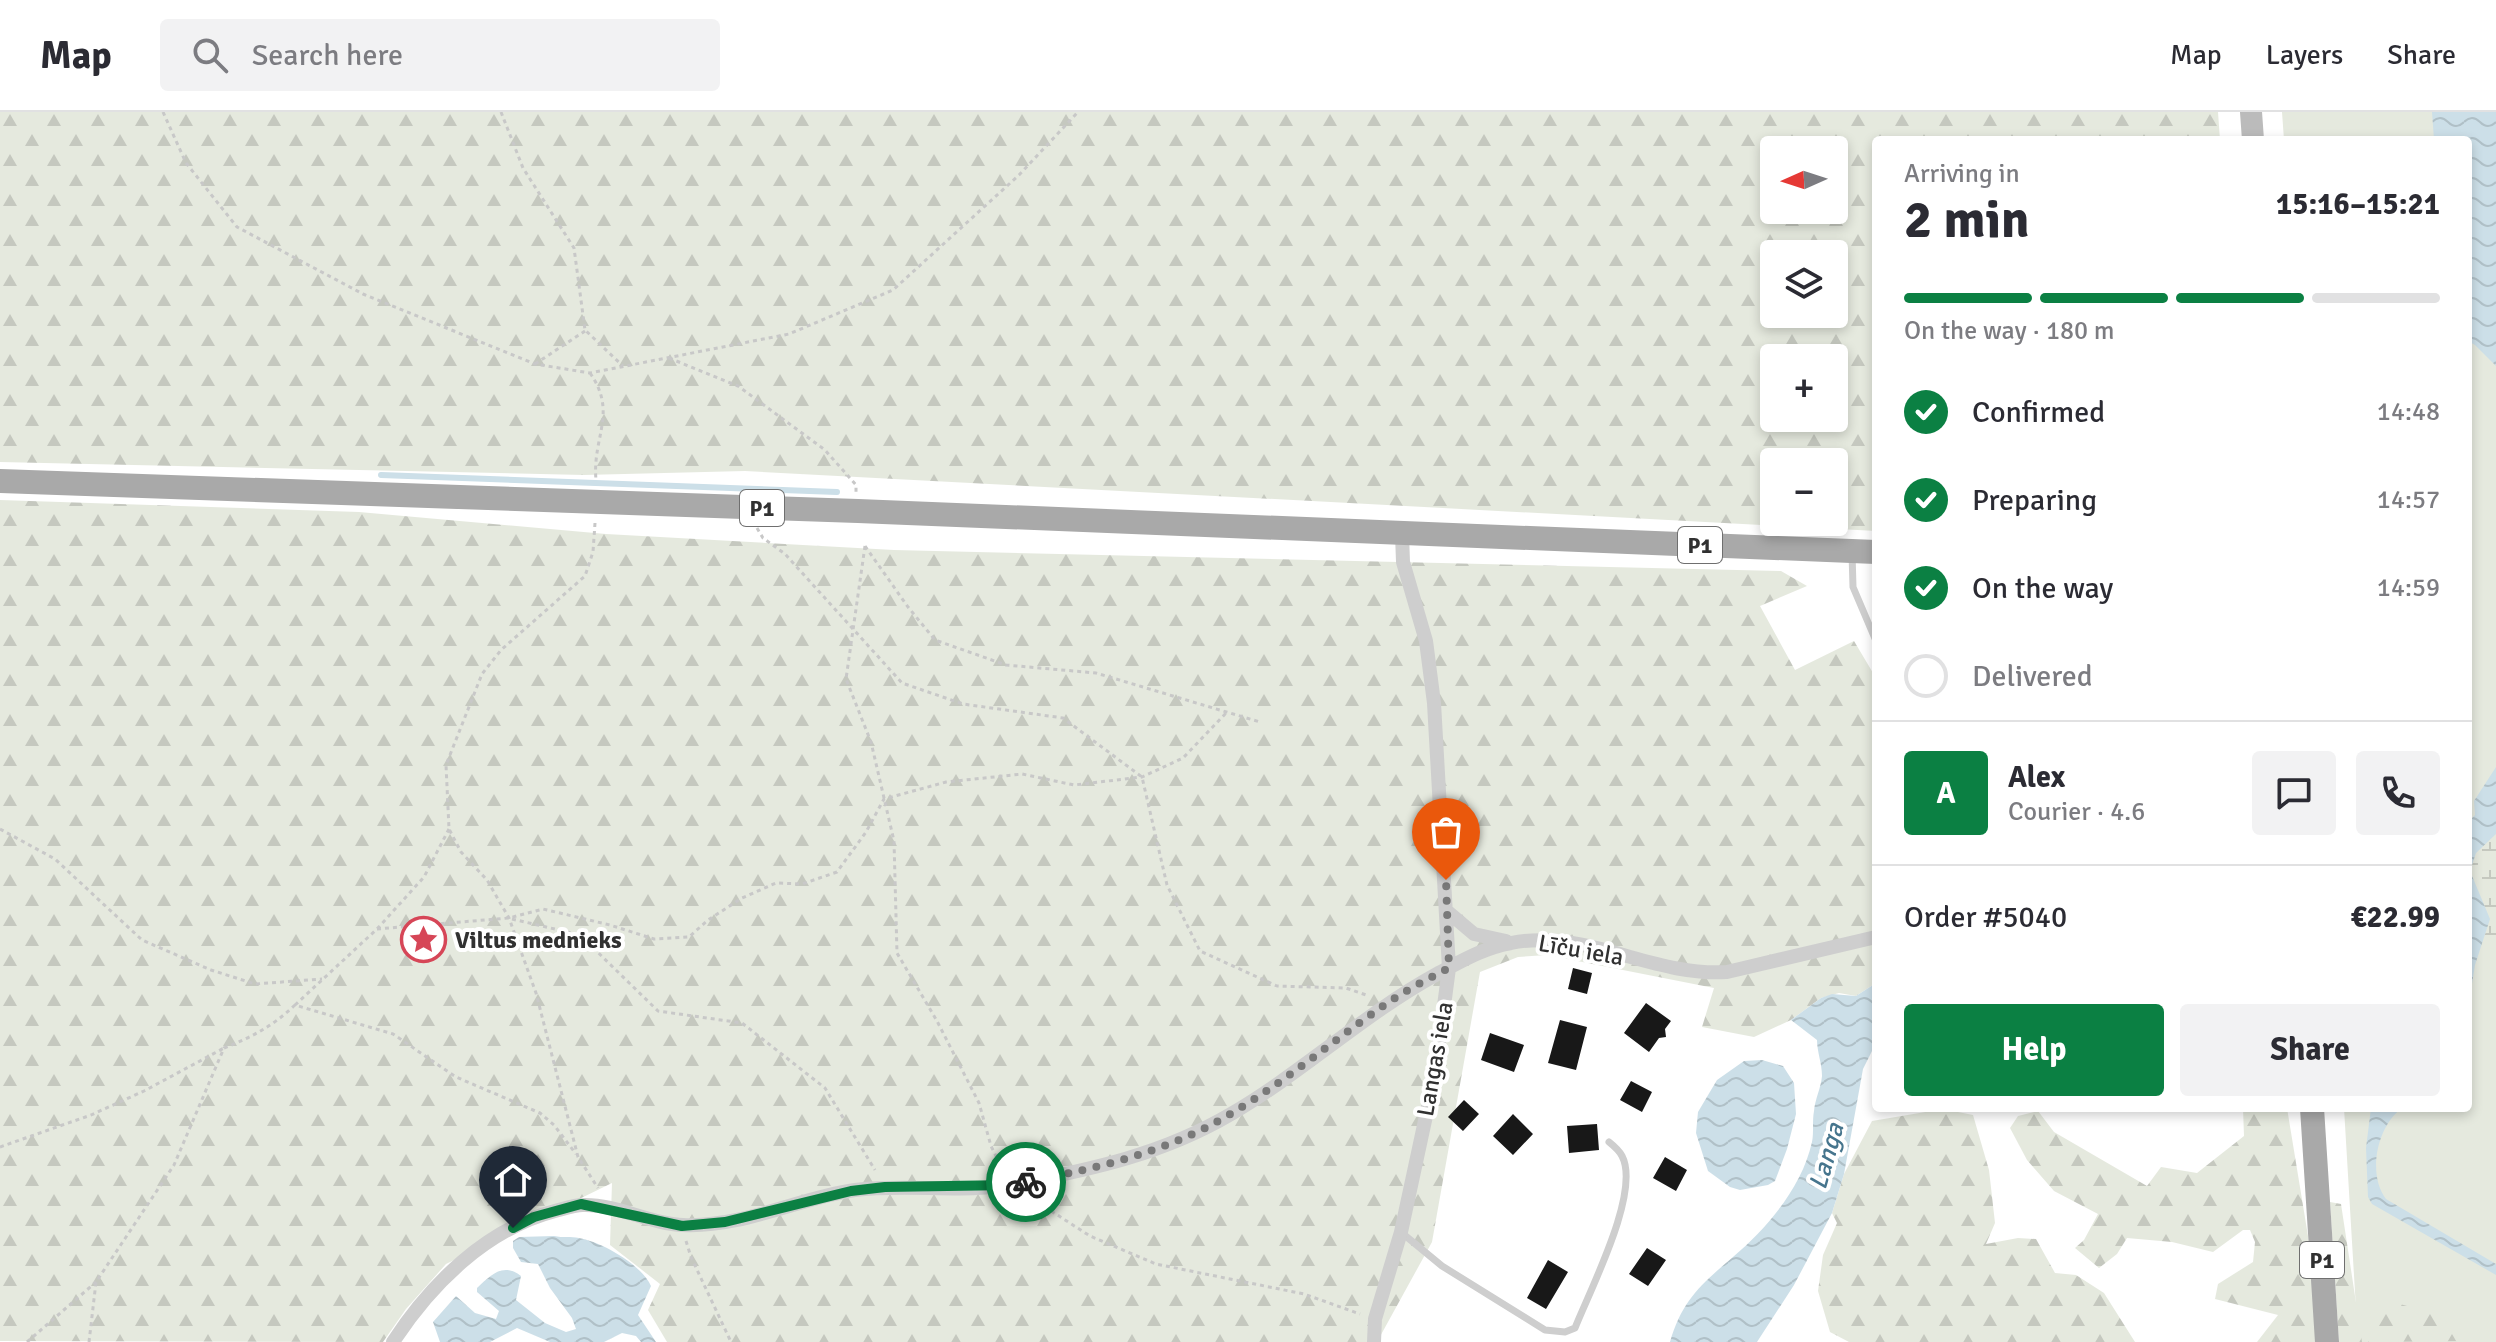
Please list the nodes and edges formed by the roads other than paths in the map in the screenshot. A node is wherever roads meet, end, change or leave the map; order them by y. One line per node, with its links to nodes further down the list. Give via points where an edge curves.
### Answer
1 (2251, 112): 2 (main road)
2 (2253, 136)
3 (0, 481): 4 (main road, P1)
4 (1402, 534): 5 (main road, P1); 7 (street, Langas iela, via 1403,562 1426,641 1434,703)
5 (1864, 552): 6 (lane, via 1853,587)
6 (1872, 632)
7 (1448, 912): 9 (street, via 1474,934); 10 (street, Langas iela)
8 (1872, 938): 9 (street, Līču iela, via 1704,973 1567,942)
9 (1513, 942): 10 (street, Līču iela, via 1482,950)
10 (1449, 968): 13 (street, Langas iela, via 1435,1074); 14 (street, Līču iela, via 1388,1003 1231,1114 1111,1165 1010,1185 851,1191 725,1222 682,1226 581,1204 534,1217 491,1239 433,1288)
11 (2312, 1112): 16 (main road, P1)
12 (1609, 1142): 13 (lane, via 1626,1167 1624,1207 1575,1328 1545,1330 1442,1266)
13 (1401, 1232): 15 (street, Langas iela, via 1375,1319)
14 (393, 1342)
15 (1374, 1342)
16 (2327, 1342)

